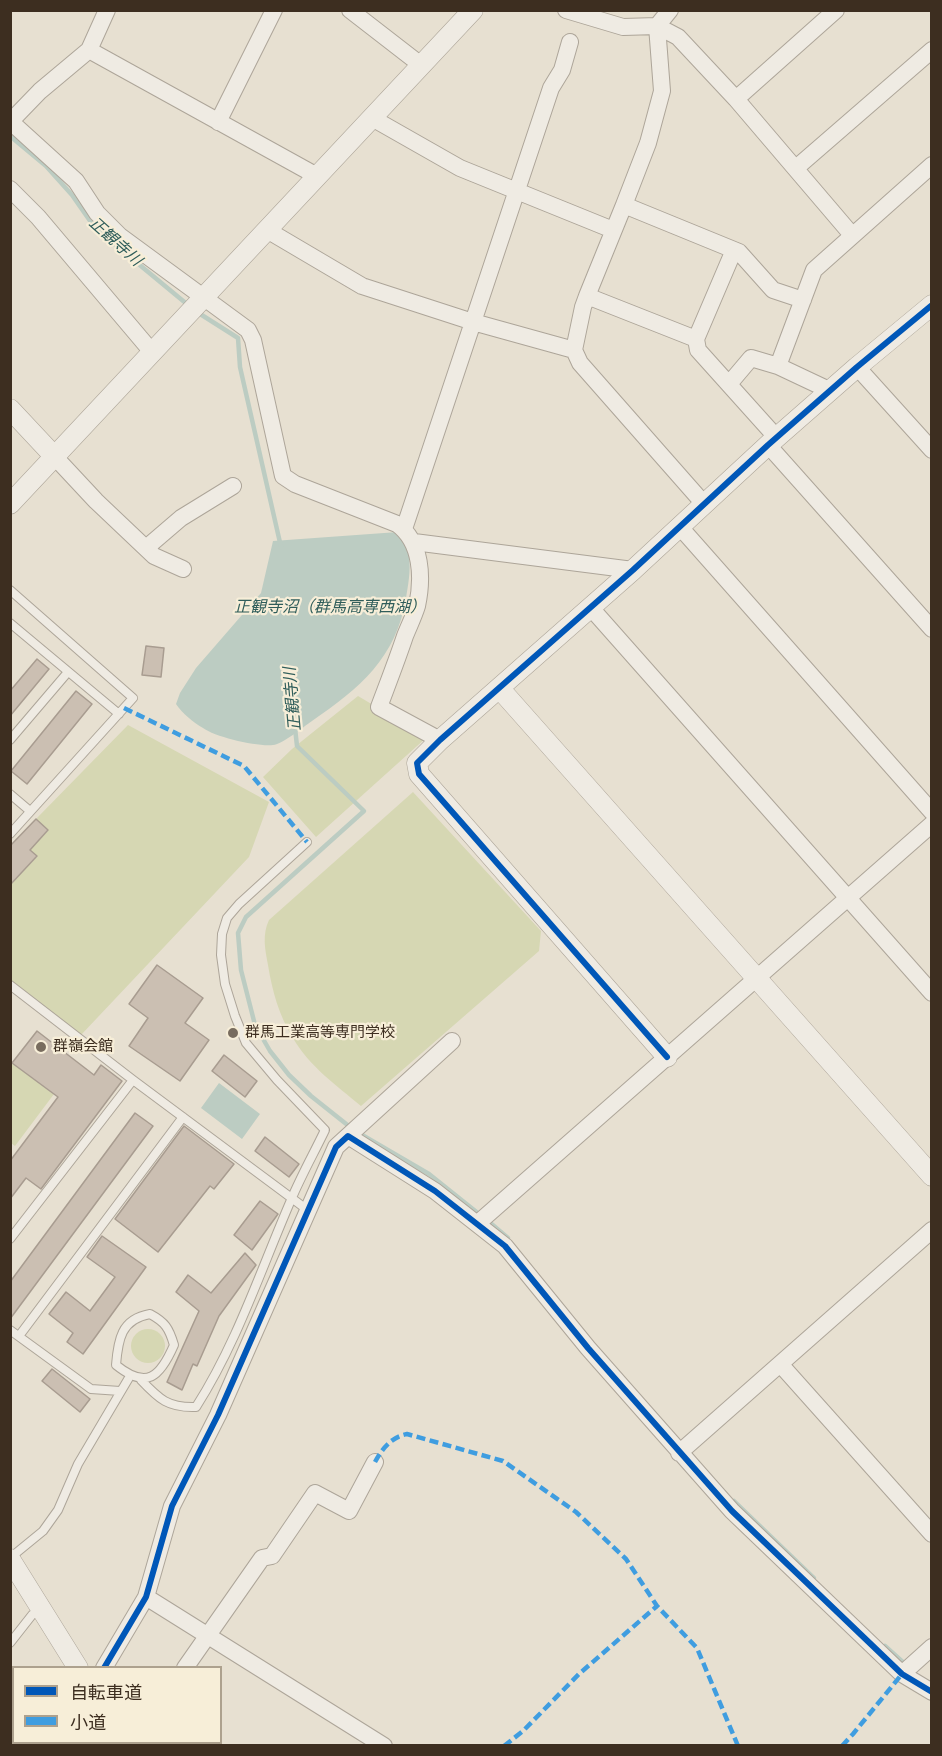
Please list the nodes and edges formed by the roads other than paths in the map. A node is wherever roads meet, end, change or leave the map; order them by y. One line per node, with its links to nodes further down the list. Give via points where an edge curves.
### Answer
1 (107, 10): 10 (street)
2 (274, 10): 16 (street)
3 (350, 10): 12 (street)
4 (473, 10): 12 (street)
5 (566, 10): 8 (street, via 624,27)
6 (670, 10): 8 (street)
7 (836, 10): 13 (street)
8 (657, 26): 13 (street, via 678,37); 22 (street, via 662,91 648,143)
9 (570, 42): 21 (street)
10 (89, 50): 15 (street, via 40,91); 16 (street)
11 (932, 50): 17 (street)
12 (421, 65): 14 (street)
13 (736, 99): 17 (street)
14 (372, 118): 19 (street); 21 (street, via 460,168)
15 (11, 122): 28 (street, via 76,181 97,213 120,236)
16 (218, 122): 19 (street)
17 (796, 168): 25 (street)
18 (929, 171): 25 (street)
19 (317, 176): 23 (street)
20 (10, 189): 34 (street)
21 (517, 190): 24 (street); 31 (street)
22 (624, 205): 24 (street); 26 (street)
23 (267, 230): 28 (street); 31 (street, via 362,286)
24 (613, 230): 27 (street)
25 (852, 235): 29 (street, via 814,270)
26 (734, 250): 29 (street, via 773,290); 32 (street)
27 (587, 296): 32 (street); 33 (street)
28 (206, 297): 34 (street); 47 (street, via 248,330 253,340 283,476 397,524)
29 (803, 300): 35 (street)
30 (932, 305): 36 (street)
31 (473, 322): 33 (street); 47 (street)
32 (696, 339): 37 (street, via 698,350)
33 (574, 350): 45 (street, via 580,363)
34 (152, 352): 42 (street)
35 (778, 366): 37 (street, via 751,358); 38 (street)
36 (857, 367): 38 (street); 41 (street)
37 (729, 384): 40 (street)
38 (831, 391): 40 (street)
39 (10, 409): 42 (street)
40 (772, 442): 45 (street); 54 (street)
41 (932, 450)
42 (54, 456): 44 (street); 48 (street)
43 (233, 486): 48 (street, via 182,518)
44 (10, 504)
45 (705, 505): 46 (street)
46 (680, 526): 50 (street); 62 (street)
47 (409, 535): 50 (street); 59 (street, via 418,555 417,606 379,706)
48 (146, 548): 49 (street)
49 (183, 570)
50 (633, 570): 52 (street)
51 (10, 590): 57 (lane, via 133,698)
52 (591, 608): 56 (street); 66 (street)
53 (10, 623): 55 (lane)
54 (932, 629)
55 (68, 672): 57 (lane); 58 (lane)
56 (500, 689): 59 (street); 67 (street)
57 (119, 714): 61 (lane)
58 (10, 740)
59 (440, 740): 71 (street, via 417,763 418,774)
60 (10, 794): 61 (lane)
61 (30, 811): 64 (lane)
62 (932, 812)
63 (932, 824): 66 (street)
64 (10, 834)
65 (308, 842): 76 (lane, via 239,904 227,918 222,934 225,984 246,1043 325,1130)
66 (846, 897): 67 (street); 69 (street)
67 (757, 978): 71 (street); 75 (street)
68 (10, 985): 72 (lane)
69 (932, 993)
70 (452, 1041): 74 (street)
71 (667, 1057): 78 (street)
72 (133, 1080): 73 (lane); 80 (lane)
73 (183, 1117): 76 (lane); 82 (lane)
74 (348, 1136): 77 (street, via 336,1147); 78 (street)
75 (932, 1176)
76 (291, 1199): 77 (lane); 85 (lane, via 254,1294 196,1407 159,1400)
77 (309, 1210): 91 (street, via 218,1414 172,1506)
78 (478, 1223): 87 (street, via 506,1246)
79 (932, 1230): 83 (street)
80 (10, 1239)
81 (10, 1330): 82 (lane)
82 (19, 1336): 86 (lane, via 91,1389)
83 (781, 1365): 87 (street); 89 (street)
84 (130, 1376): 85 (lane); 85 (lane, via 116,1365 118,1344 126,1326 137,1316 150,1314 162,1321 174,1345 156,1374); 86 (lane)
85 (141, 1380)
86 (120, 1391): 90 (lane, via 78,1464 58,1510 43,1531)
87 (679, 1453): 99 (street, via 732,1511)
88 (375, 1462): 93 (street, via 349,1511 315,1493 272,1556 262,1558)
89 (932, 1534)
90 (10, 1558): 92 (street)
91 (146, 1597): 93 (street); 97 (street)
92 (41, 1608): 94 (lane); 96 (street)
93 (207, 1635): 98 (street); 101 (street)
94 (10, 1643)
95 (932, 1647): 99 (street)
96 (77, 1666)
97 (105, 1666)
98 (186, 1666)
99 (902, 1674): 100 (street)
100 (932, 1692)
101 (384, 1746)

